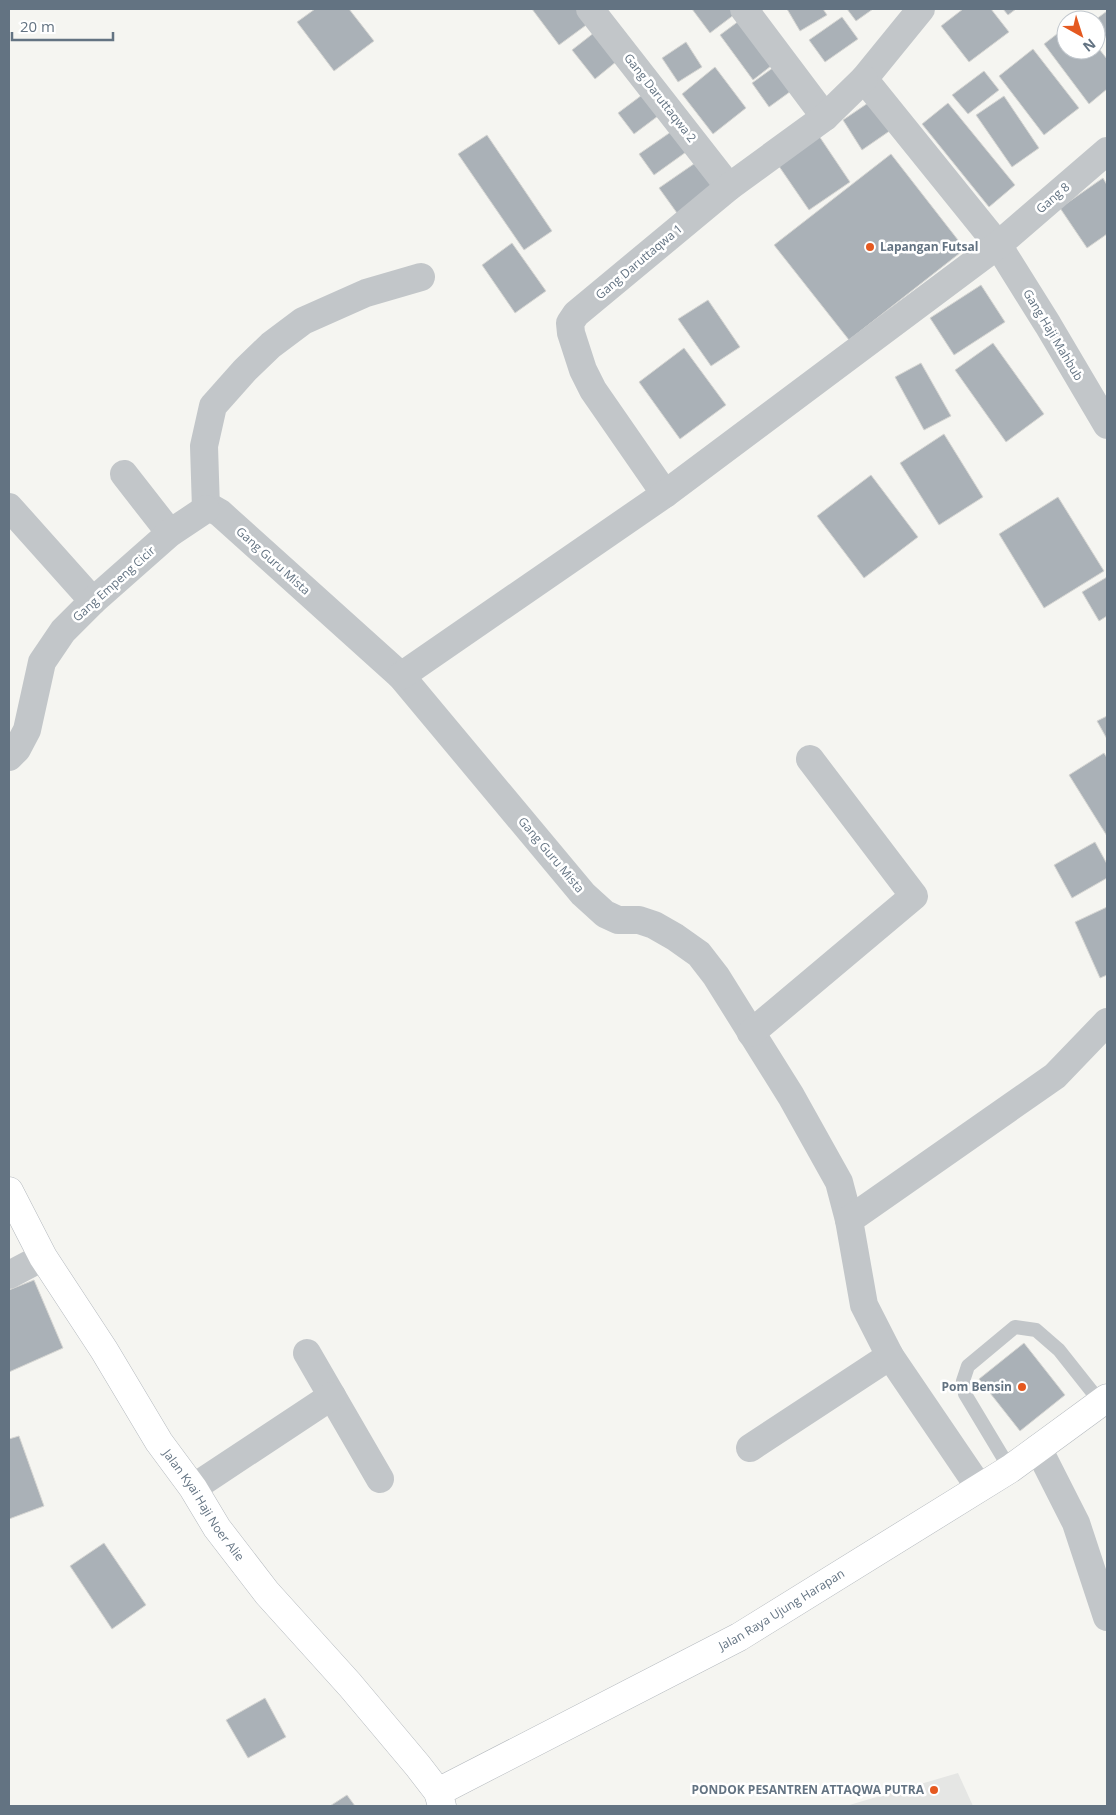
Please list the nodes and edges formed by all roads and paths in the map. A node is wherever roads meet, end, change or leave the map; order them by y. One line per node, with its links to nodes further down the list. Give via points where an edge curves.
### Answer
1 (590, 9): 7 (street, Gang Daruttaqwa 2)
2 (744, 9): 5 (street)
3 (921, 9): 4 (street, Gang Daruttaqwa 1)
4 (864, 79): 5 (street, Gang Daruttaqwa 1); 8 (street)
5 (825, 117): 7 (street, Gang Daruttaqwa 1)
6 (1107, 151): 8 (street, Gang 8)
7 (730, 186): 12 (street, Gang Daruttaqwa 1, via 576,314 570,323 583,370 594,390)
8 (998, 245): 10 (street, Gang Haji Mahbub); 12 (street, Gang 8)
9 (421, 278): 14 (street, via 366,293 303,321 270,345 245,370 213,406 204,446)
10 (1107, 424)
11 (124, 474): 15 (street)
12 (665, 494): 17 (street, Gang 8)
13 (9, 508): 16 (street)
14 (206, 509): 15 (street, Gang Empeng Cicir); 17 (street, Gang Guru Mista, via 220,513)
15 (170, 533): 16 (street, Gang Empeng Cicir)
16 (93, 601): 18 (street, Gang Empeng Cicir, via 63,631 42,662 27,730)
17 (402, 676): 21 (street, Gang Guru Mista, via 583,894 605,914 618,920 639,920 654,925 699,954)
18 (13, 753)
19 (810, 759): 21 (street, via 914,896)
20 (1107, 1022): 23 (street, via 1055,1076)
21 (751, 1033): 23 (street, Gang Guru Mista, via 839,1182)
22 (9, 1191): 24 (street, Jalan Kyai Haji Noer Alie)
23 (849, 1220): 27 (street, Gang Guru Mista, via 864,1304)
24 (43, 1257): 25 (street); 35 (street, Jalan Kyai Haji Noer Alie, via 159,1442)
25 (9, 1275)
26 (306, 1354): 28 (street)
27 (890, 1356): 30 (street); 34 (street, Gang Guru Mista)
28 (332, 1396): 33 (street); 35 (street)
29 (1104, 1400): 31 (street, Jalan Raya Ujung Harapan); 32 (lane, via 1059,1350 1036,1330 1015,1327 968,1366 962,1381 965,1394)
30 (750, 1448)
31 (1038, 1448): 32 (street, Jalan Raya Ujung Harapan); 36 (street, via 1076,1523)
32 (1010, 1469): 34 (street, Jalan Raya Ujung Harapan)
33 (380, 1479)
34 (979, 1487): 37 (street, Jalan Raya Ujung Harapan, via 740,1637)
35 (193, 1488): 37 (street, Jalan Kyai Haji Noer Alie, via 217,1528 267,1593 350,1685)
36 (1107, 1617)
37 (440, 1799)

